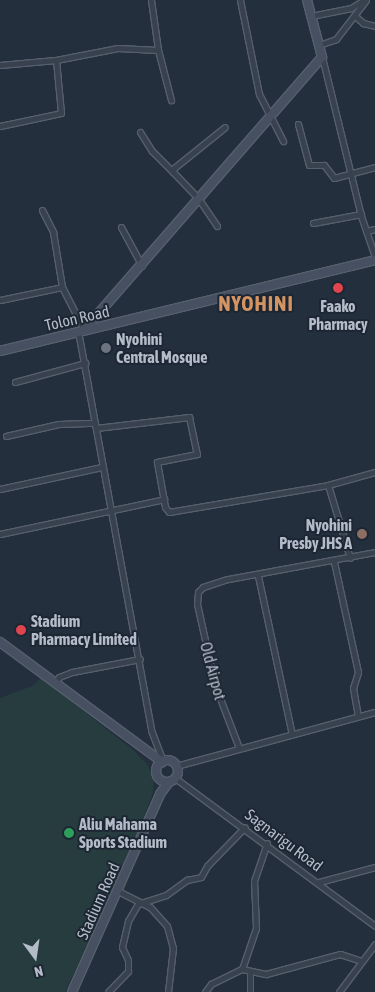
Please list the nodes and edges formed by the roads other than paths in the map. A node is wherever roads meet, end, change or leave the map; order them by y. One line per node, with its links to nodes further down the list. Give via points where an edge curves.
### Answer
1 (151, 0): 9 (street)
2 (240, 0): 14 (street, via 259,94)
3 (307, 0): 5 (main road)
4 (365, 0): 5 (street, via 351,8); 6 (street)
5 (311, 16): 8 (main road)
6 (355, 16): 7 (street, via 363,23); 8 (street, via 336,39)
7 (375, 26)
8 (319, 45): 10 (main road)
9 (158, 50): 11 (street, via 118,48); 13 (street)
10 (322, 57): 14 (main road); 22 (street)
11 (56, 60): 12 (street); 16 (street, via 61,113)
12 (0, 64)
13 (171, 100)
14 (269, 116): 19 (street, via 277,125); 23 (main road)
15 (298, 124): 22 (street, via 309,165 324,164 334,178)
16 (0, 126)
17 (225, 127): 21 (street)
18 (140, 132): 21 (street, via 152,151)
19 (283, 141)
20 (375, 167): 22 (street)
21 (173, 172): 23 (street)
22 (352, 175): 25 (street)
23 (198, 198): 27 (street); 32 (main road)
24 (42, 210): 33 (street, via 52,232)
25 (361, 214): 26 (street); 30 (street)
26 (313, 223)
27 (217, 226)
28 (120, 228): 32 (street)
29 (375, 229): 30 (street)
30 (366, 231): 31 (street)
31 (375, 259): 35 (main road, Tolon Road)
32 (142, 266): 35 (main road)
33 (62, 287): 34 (street); 35 (street)
34 (0, 300)
35 (81, 331): 36 (main road, Tolon Road); 37 (street)
36 (0, 351)
37 (85, 363): 38 (street); 39 (street)
38 (15, 382)
39 (95, 426): 40 (street, via 59,424); 41 (street); 45 (street, via 189,418 197,454 157,462)
40 (6, 436)
41 (102, 467): 44 (street); 46 (street)
42 (375, 472): 43 (street)
43 (328, 485): 45 (street, via 169,512); 49 (street)
44 (0, 489)
45 (164, 499): 46 (street)
46 (110, 509): 47 (street); 53 (street)
47 (0, 534)
48 (375, 552): 49 (street)
49 (350, 558): 50 (street)
50 (334, 562): 51 (street); 56 (street, via 358,672 353,688)
51 (258, 576): 57 (street); 58 (street, Old Airpot, via 228,580 203,587 198,592 197,604 215,685)
52 (0, 642): 54 (main road)
53 (140, 659): 54 (street, via 72,672 59,677); 60 (street, via 151,730)
54 (55, 683): 59 (main road)
55 (375, 712): 56 (street)
56 (358, 716): 57 (street)
57 (292, 734): 58 (street)
58 (240, 748): 61 (street)
59 (144, 751): 60 (main road); 62 (main road)
60 (163, 761): 61 (main road); 62 (main road)
61 (176, 766): 63 (main road)
62 (157, 774): 63 (main road); 64 (main road)
63 (172, 780): 64 (main road, Stadium Road); 65 (street, Sagnarigu Road)
64 (160, 794): 69 (main road, Stadium Road)
65 (245, 827): 66 (street, Sagnarigu Road); 70 (street, via 207,866 201,877 186,880 166,895)
66 (267, 843): 68 (street, Sagnarigu Road); 74 (street, via 254,882 256,928)
67 (375, 867): 68 (street)
68 (319, 882): 71 (street, Sagnarigu Road)
69 (118, 891): 70 (street); 76 (main road, Stadium Road)
70 (141, 901): 77 (street, via 132,912 123,938 128,971); 78 (street, via 161,917 173,940)
71 (375, 926)
72 (375, 944): 73 (street)
73 (362, 961): 75 (street, via 346,954 331,955 266,974); 81 (street)
74 (242, 969): 75 (street); 79 (street, via 211,984)
75 (250, 973): 80 (street)
76 (72, 992)
77 (108, 992)
78 (168, 992)
79 (205, 992)
80 (250, 992)
81 (339, 992)

